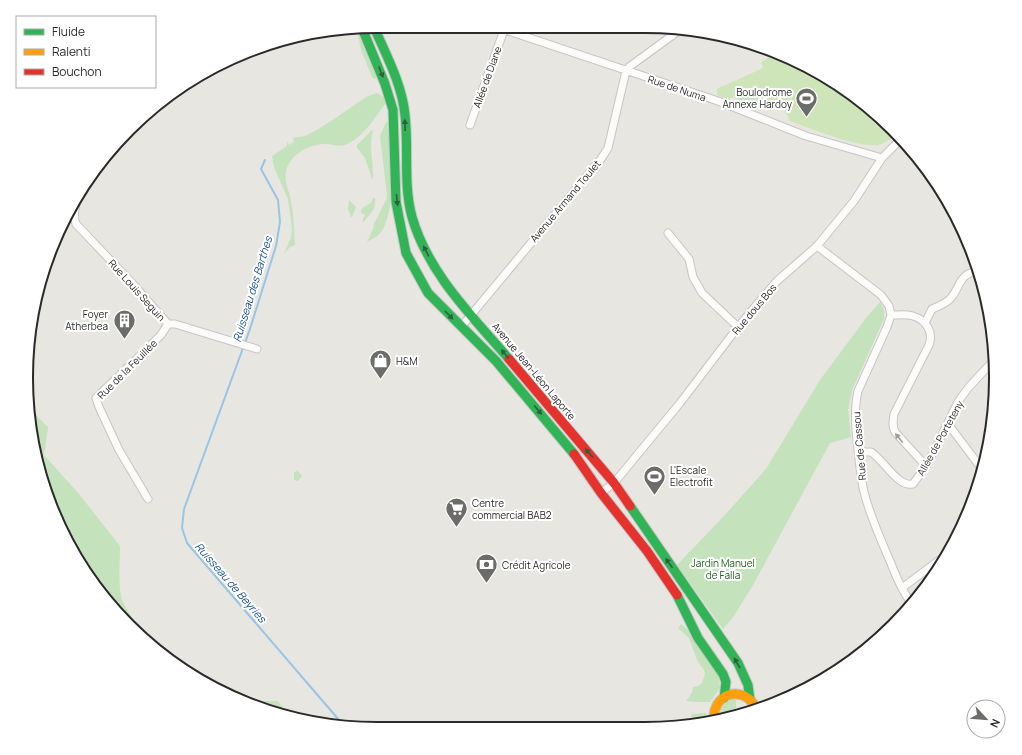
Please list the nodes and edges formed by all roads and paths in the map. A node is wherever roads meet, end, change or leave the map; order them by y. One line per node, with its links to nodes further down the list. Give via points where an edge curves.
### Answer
1 (377, 33): 14 (street, Avenue Jean-Léon Laporte, one-way to 1, via 440,277 419,236 411,212 408,188 405,114 397,80)
2 (503, 33): 7 (street, Allée de Diane)
3 (513, 33): 6 (street, Rue de Numa)
4 (364, 34): 18 (street, one-way to 18, via 386,84 393,110 396,202 406,253 428,293)
5 (672, 36): 6 (street)
6 (626, 70): 9 (street, Rue de Numa, via 806,136); 14 (street, Avenue Armand Toulet, via 608,148)
7 (470, 125)
8 (897, 143): 9 (street, Rue dous Bos)
9 (882, 158): 12 (street, Rue dous Bos, via 854,201)
10 (74, 215): 17 (street, Rue Louis Seguin, via 76,224)
11 (668, 233): 19 (street, via 689,259 692,277 702,293)
12 (817, 246): 15 (street, via 881,295 889,306); 19 (street, Rue dous Bos, via 777,281)
13 (972, 272): 16 (street, via 966,275 950,299 932,309)
14 (471, 314): 18 (street, Avenue Armand Toulet); 26 (street, Avenue Jean-Léon Laporte, one-way to 14)
15 (891, 315): 16 (street, via 914,316); 23 (street, Rue de Cassou, via 856,400)
16 (925, 323): 25 (street, one-way to 16, via 902,441 893,427 894,414 931,339)
17 (168, 324): 20 (street, Rue Louis Seguin); 28 (street, Rue de la Feuillée, via 161,335 96,398 119,450)
18 (461, 327): 27 (street, one-way to 27, via 496,361 539,411 570,448)
19 (738, 327): 26 (street, Rue dous Bos)
20 (257, 349)
21 (988, 366): 22 (street, Allée de Porteteny, via 958,402)
22 (948, 424): 24 (street); 25 (street, Allée de Porteteny)
23 (858, 452): 25 (street, Allée de Porteteny, via 871,452 901,482 909,485 913,484); 30 (street, Rue de Cassou, via 864,493 875,526)
24 (978, 464)
25 (926, 466)
26 (614, 483): 27 (street, Rue dous Bos); 33 (street, Avenue Jean-Léon Laporte, one-way to 26, via 747,680 738,663)
27 (601, 493): 32 (street, via 629,527 680,600 698,638 723,674 726,682)
28 (148, 499)
29 (934, 564): 30 (street)
30 (902, 588): 31 (street, Rue de Cassou)
31 (909, 599)
32 (724, 698): 33 (street, via 735,694); 35 (street, via 716,706)
33 (750, 700): 34 (street)
34 (755, 704)
35 (714, 715)

